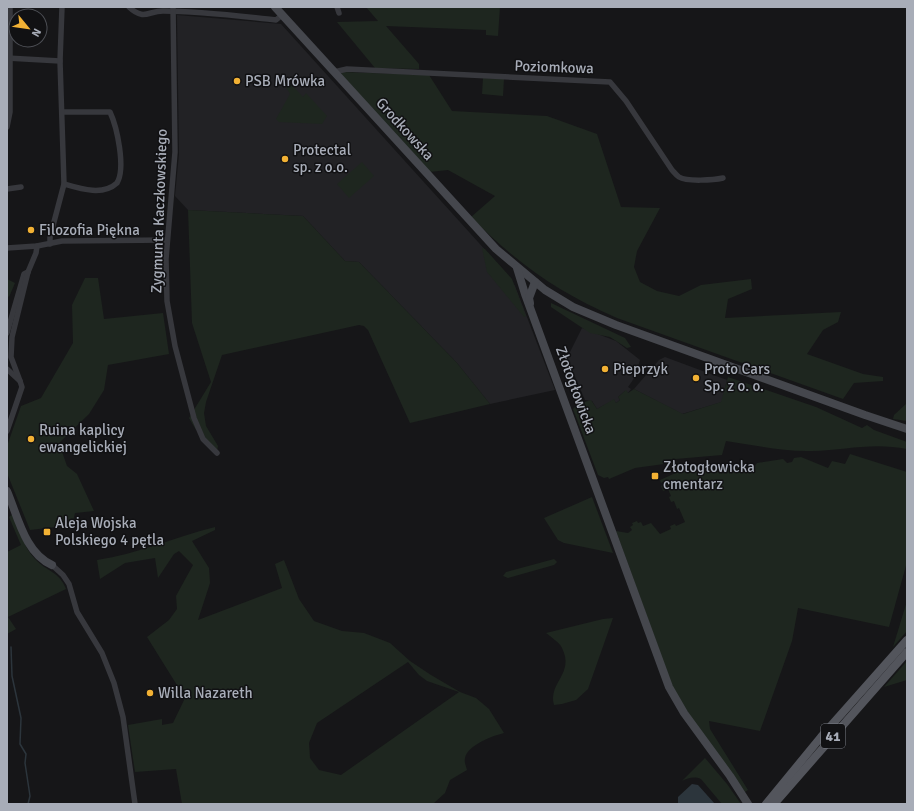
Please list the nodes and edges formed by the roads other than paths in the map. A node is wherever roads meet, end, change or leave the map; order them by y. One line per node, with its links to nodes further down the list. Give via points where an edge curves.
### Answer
1 (10, 7): 9 (street)
2 (62, 7): 10 (street)
3 (129, 7): 6 (street, via 138,14 150,15)
4 (275, 7): 8 (main road, Grodkowska)
5 (337, 7): 7 (street)
6 (173, 9): 8 (street, via 276,20); 18 (street, Zygmunta Kaczkowskiego, via 175,152)
7 (339, 13)
8 (282, 15): 11 (main road, Grodkowska)
9 (8, 58): 10 (street); 13 (street, via 10,112)
10 (60, 61): 12 (street)
11 (334, 72): 14 (street, Poziomkowa, via 347,69 610,82 678,176 702,180); 22 (main road, Grodkowska, via 480,232)
12 (63, 112): 15 (street); 15 (street, via 110,112 122,169 117,183 105,190 91,190)
13 (7, 127)
14 (724, 178)
15 (64, 184): 19 (street)
16 (21, 187): 17 (street)
17 (7, 189)
18 (167, 240): 19 (street); 35 (street, Zygmunta Kaczkowskiego, via 166,282 176,350 194,418 203,439)
19 (50, 244): 20 (street)
20 (37, 246): 21 (street); 23 (street)
21 (7, 248)
22 (517, 268): 24 (main road, Grodkowska); 26 (main road, Złotogłowicka)
23 (28, 272): 28 (street, via 24,274); 30 (street, via 14,328 11,352)
24 (535, 282): 25 (main road, Grodkowska); 26 (main road, via 529,285); 27 (main road, via 529,298)
25 (545, 290): 27 (main road, via 535,294); 31 (main road, Grodkowska, via 599,319)
26 (525, 294): 27 (main road, Złotogłowicka)
27 (530, 304): 41 (main road, Złotogłowicka, via 673,694)
28 (7, 333)
29 (7, 369): 30 (street)
30 (20, 381): 33 (street, via 22,388)
31 (865, 415): 32 (main road); 34 (main road)
32 (907, 429)
33 (7, 431)
34 (907, 434)
35 (217, 453)
36 (7, 491): 37 (main road, via 32,550 40,559)
37 (52, 565): 40 (street, via 69,584 77,612 102,653 114,683 123,717)
38 (907, 640): 42 (main road, 41, via 825,732)
39 (907, 652): 43 (main road, 41)
40 (135, 804)
41 (748, 804)
42 (766, 804)
43 (774, 804)

